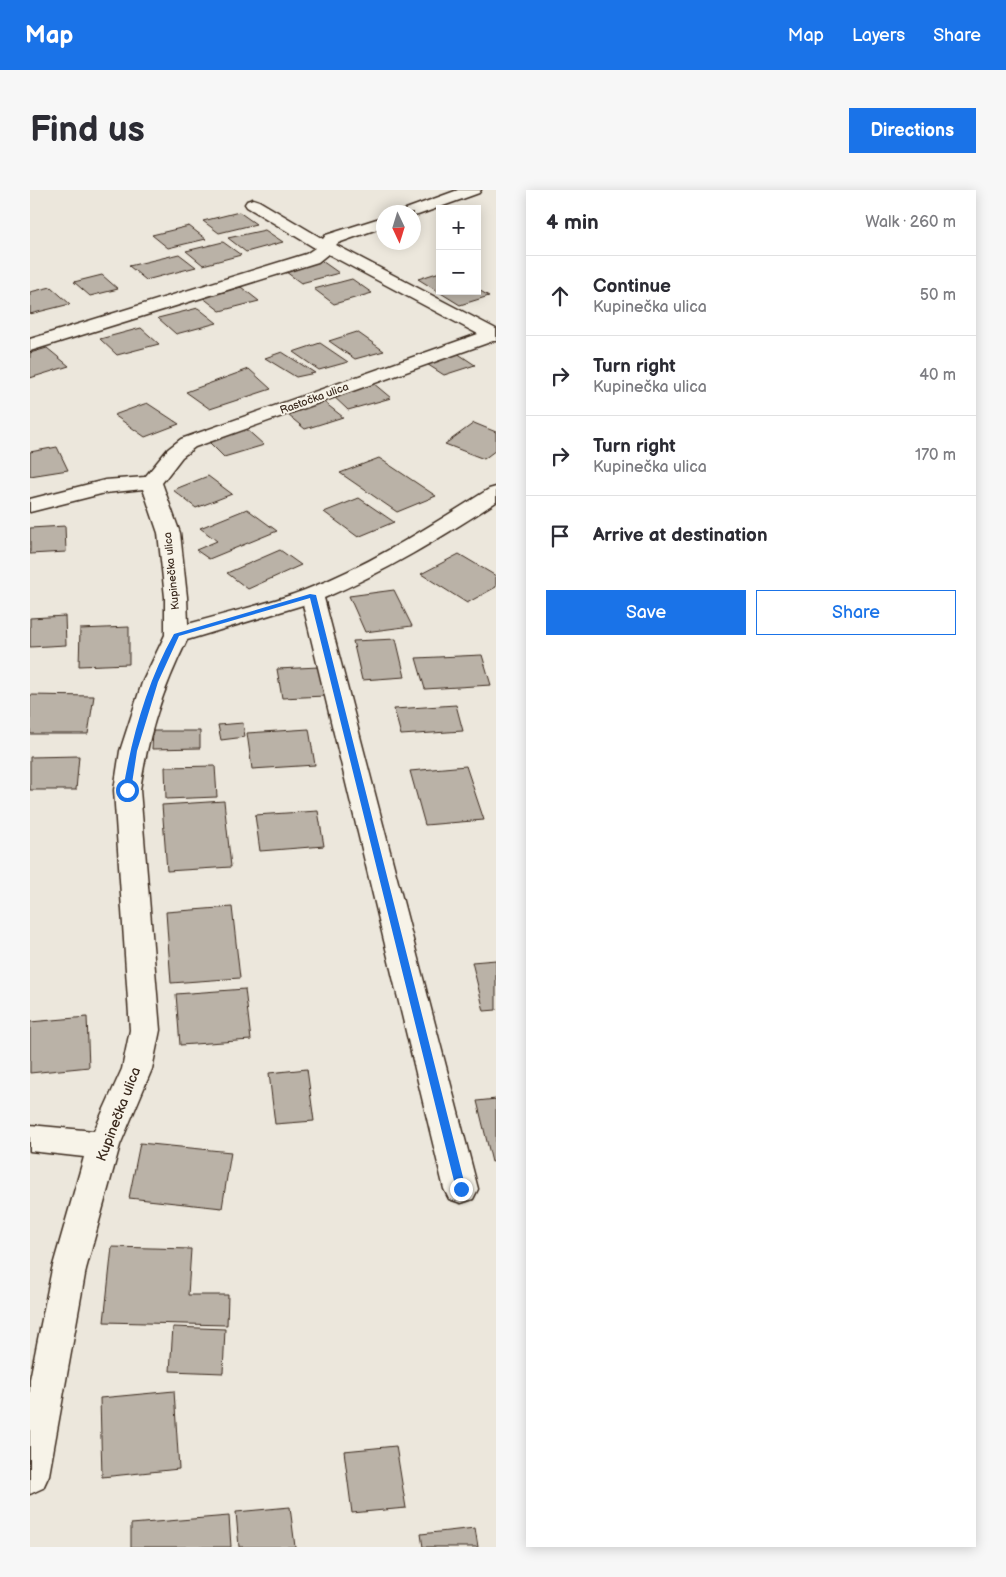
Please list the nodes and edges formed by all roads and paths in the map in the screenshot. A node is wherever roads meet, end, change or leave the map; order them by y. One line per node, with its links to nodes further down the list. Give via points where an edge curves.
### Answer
1 (473, 190): 3 (street)
2 (253, 204): 5 (street, Rastočka ulica)
3 (421, 209)
4 (376, 224): 5 (street, via 336,237)
5 (325, 246): 6 (street, Rastočka ulica); 7 (street, via 312,258)
6 (494, 336): 8 (street, Rastočka ulica, via 188,443 175,453)
7 (30, 345)
8 (151, 483): 10 (street, via 116,484); 12 (street, Kupinečka ulica, via 169,533 176,596)
9 (496, 493): 11 (street, via 354,577)
10 (30, 506)
11 (312, 595): 12 (street); 15 (street)
12 (176, 635): 14 (street, Kupinečka ulica, via 154,682 133,751 127,790 145,1030 138,1069)
13 (30, 1138): 14 (street)
14 (104, 1145): 16 (street, Kupinečka ulica, via 70,1269)
15 (461, 1189)
16 (30, 1475)

